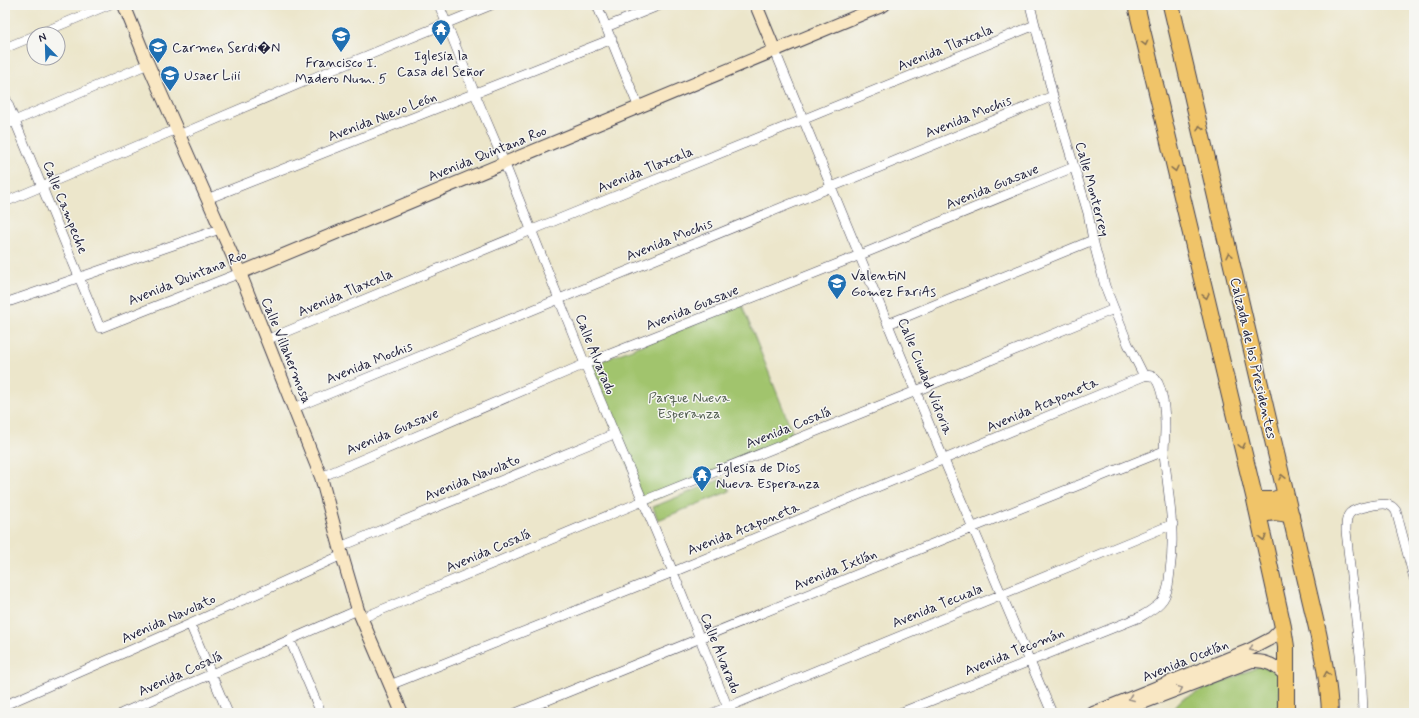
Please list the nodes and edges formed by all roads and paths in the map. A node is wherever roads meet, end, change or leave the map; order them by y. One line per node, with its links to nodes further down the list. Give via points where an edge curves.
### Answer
1 (108, 5): 14 (street)
2 (124, 5): 20 (main road, Calle Villahermosa)
3 (439, 5): 12 (street, Calle Alvarado)
4 (492, 5): 12 (street)
5 (597, 5): 15 (street)
6 (660, 5): 15 (street)
7 (756, 5): 19 (main road, Calle Ciudad Victoria)
8 (884, 5): 19 (main road, Avenida Quintana Roo)
9 (1030, 5): 13 (street, Calle Monterrey)
10 (1136, 5): 57 (highway, one-way to 57)
11 (1171, 5): 55 (highway, Calzada de los Presidentes, one-way to 11)
12 (447, 24): 21 (street, Calle Alvarado); 28 (street)
13 (1035, 25): 22 (street, Calle Monterrey); 25 (street, Avenida Tlaxcala)
14 (58, 26)
15 (606, 27): 17 (street)
16 (26, 39): 18 (street)
17 (612, 39): 21 (street, Avenida Nuevo León); 24 (street)
18 (5, 48)
19 (775, 51): 24 (main road, Avenida Quintana Roo); 25 (street, Calle Ciudad Victoria)
20 (148, 64): 26 (street); 28 (main road, Calle Villahermosa)
21 (475, 94): 29 (street, Calle Alvarado); 33 (street, Avenida Nuevo León)
22 (1053, 96): 30 (street, Calle Monterrey); 32 (street, Avenida Mochis)
23 (5, 97): 26 (street, Calle Campeche)
24 (639, 108): 29 (main road, Avenida Quintana Roo)
25 (803, 119): 32 (street, Calle Ciudad Victoria); 36 (street, Avenida Tlaxcala)
26 (15, 120): 27 (street); 31 (street, Calle Campeche)
27 (5, 125)
28 (178, 132): 31 (street); 33 (main road, Calle Villahermosa)
29 (504, 162): 36 (street, Calle Alvarado); 39 (main road, Avenida Quintana Roo)
30 (1074, 167): 37 (street, Calle Monterrey); 38 (street, Avenida Guasave)
31 (43, 186): 34 (street); 40 (street, Calle Campeche)
32 (831, 188): 38 (street, Calle Ciudad Victoria); 41 (street, Avenida Mochis)
33 (207, 199): 35 (main road, Calle Villahermosa)
34 (5, 202)
35 (220, 229): 39 (main road, Calle Villahermosa); 40 (street)
36 (532, 230): 41 (street, Calle Alvarado); 46 (street, Avenida Tlaxcala)
37 (1093, 240): 43 (street, Calle Monterrey); 44 (street)
38 (860, 255): 44 (street, Calle Ciudad Victoria); 47 (street, Avenida Guasave)
39 (240, 273): 45 (street, Avenida Quintana Roo); 46 (main road, Calle Villahermosa)
40 (79, 277): 42 (street); 45 (street, Calle Campeche)
41 (560, 299): 47 (street, Calle Alvarado); 50 (street, Avenida Mochis)
42 (5, 303)
43 (1114, 309): 48 (street, Calle Monterrey); 49 (street, Avenida Cosalá)
44 (888, 324): 49 (street, Calle Ciudad Victoria)
45 (100, 328)
46 (266, 340): 50 (main road, Calle Villahermosa)
47 (584, 364): 51 (street, Calle Alvarado); 54 (street, Avenida Guasave)
48 (1146, 375): 52 (street, Calle Monterrey, via 1157,381 1161,394 1166,428); 53 (street, Avenida Acaponeta)
49 (916, 391): 53 (street, Calle Ciudad Victoria); 56 (street, Avenida Cosalá)
50 (294, 408): 54 (main road, Calle Villahermosa)
51 (614, 434): 56 (street, Calle Alvarado); 62 (street, Avenida Navolato)
52 (1164, 452): 60 (street, Calle Monterrey); 61 (street, Avenida Ixtlán)
53 (944, 460): 61 (street, Calle Ciudad Victoria); 63 (street, Avenida Acaponeta)
54 (321, 477): 62 (main road, Calle Villahermosa)
55 (1286, 496): 57 (highway, via 1273,500); 58 (highway, Calzada de los Presidentes)
56 (643, 500): 63 (street, Calle Alvarado); 66 (street, Avenida Cosalá)
57 (1255, 500): 59 (highway)
58 (1291, 515): 59 (highway, via 1274,512); 91 (highway, Calzada de los Presidentes, one-way to 58, via 1325,664)
59 (1259, 517): 69 (highway, one-way to 69)
60 (1173, 524): 65 (street, Avenida Tecuala); 67 (street, Calle Monterrey, via 1172,562 1166,594 1158,605)
61 (974, 526): 65 (street, Calle Ciudad Victoria); 70 (street, Avenida Ixtlán)
62 (341, 551): 66 (main road, Calle Villahermosa); 68 (street, Avenida Navolato)
63 (673, 572): 70 (street, Calle Alvarado); 75 (street, Avenida Acaponeta)
64 (1414, 578): 92 (street, via 1396,511 1388,504 1381,504 1350,513 1346,531 1361,664)
65 (1002, 594): 72 (street, Calle Ciudad Victoria); 78 (street, Avenida Tecuala)
66 (360, 614): 71 (street, Avenida Cosalá); 75 (main road, Calle Villahermosa)
67 (1140, 617): 72 (street, Avenida Tecomán)
68 (190, 624): 73 (street); 76 (street, Avenida Navolato)
69 (1283, 626): 74 (highway); 88 (main road, Avenida Ocotlán, one-way to 88, via 1272,638 1249,650)
70 (700, 639): 78 (street, Calle Alvarado); 84 (street, Avenida Ixtlán)
71 (290, 640): 73 (street, Avenida Cosalá); 82 (street)
72 (1029, 660): 86 (street, Avenida Tecomán); 87 (street, Calle Ciudad Victoria)
73 (212, 674): 79 (street, Avenida Cosalá); 81 (street)
74 (1287, 677): 89 (main road, Avenida Ocotlán, one-way to 74, via 1252,661 1268,663); 90 (highway)
75 (390, 685): 83 (main road, Calle Villahermosa)
76 (5, 705)
77 (1414, 708): 93 (street)
78 (729, 710): 85 (street, Avenida Tecuala)
79 (134, 711): 80 (street, Avenida Cosalá)
80 (122, 713)
81 (228, 713)
82 (321, 713)
83 (402, 713)
84 (516, 713)
85 (713, 713)
86 (900, 713)
87 (1052, 713)
88 (1093, 713)
89 (1117, 713)
90 (1286, 713)
91 (1330, 713)
92 (1363, 713)
93 (1412, 713)

